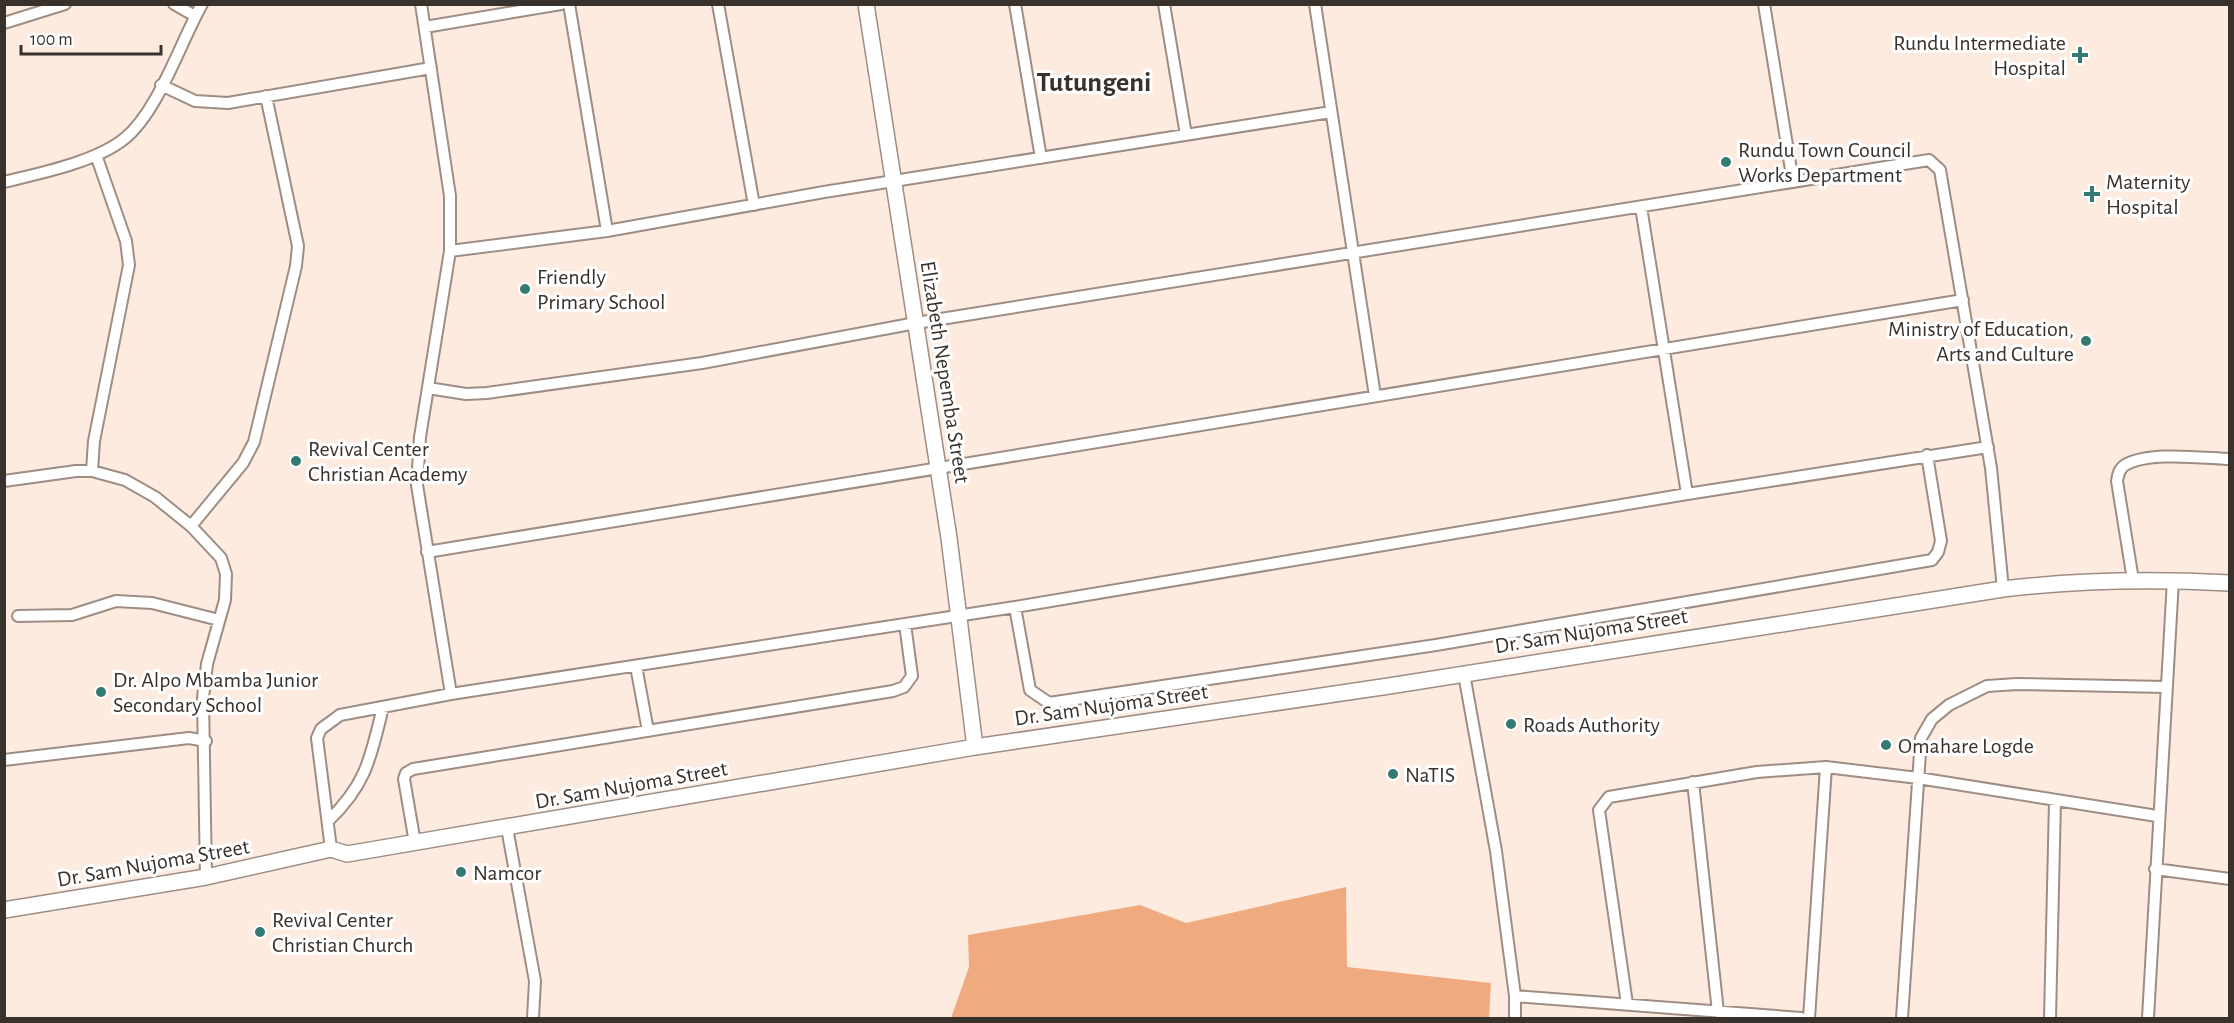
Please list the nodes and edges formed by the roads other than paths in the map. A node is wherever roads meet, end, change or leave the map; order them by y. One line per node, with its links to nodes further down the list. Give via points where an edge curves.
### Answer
1 (65, 4): 14 (street)
2 (174, 4): 13 (street)
3 (202, 4): 13 (street)
4 (421, 4): 15 (street)
5 (561, 4): 15 (street)
6 (569, 4): 28 (street)
7 (718, 4): 26 (street)
8 (866, 4): 24 (street, Elizabeth Nepemba Street)
9 (1015, 4): 22 (street)
10 (1164, 4): 20 (street)
11 (1315, 4): 19 (street)
12 (1764, 4): 25 (street)
13 (195, 16): 17 (street)
14 (4, 23)
15 (425, 27): 16 (street)
16 (431, 68): 18 (street); 29 (street, via 450,196)
17 (161, 85): 18 (street, via 211,104); 21 (street, via 138,125 113,147)
18 (266, 96): 43 (street, via 296,229 296,266 254,442 243,463)
19 (1331, 112): 20 (street); 30 (street)
20 (1186, 135): 22 (street)
21 (96, 155): 23 (street); 40 (street, via 126,241 129,265 94,441)
22 (1041, 159): 24 (street)
23 (4, 182)
24 (893, 182): 26 (street); 32 (street, Elizabeth Nepemba Street)
25 (1792, 182): 27 (street); 31 (street, via 1911,162 1936,163)
26 (754, 205): 28 (street)
27 (1641, 207): 30 (street); 33 (street)
28 (606, 231): 29 (street)
29 (450, 251): 34 (street)
30 (1352, 254): 32 (street); 35 (street)
31 (1963, 300): 33 (street); 36 (street)
32 (916, 323): 34 (street, via 702,363 487,393); 39 (street, Elizabeth Nepemba Street)
33 (1663, 350): 35 (street); 42 (street)
34 (428, 388): 44 (street, via 417,474)
35 (1375, 396): 39 (street)
36 (1988, 447): 37 (street); 48 (street)
37 (1928, 455): 42 (street); 49 (street, via 1941,541 1932,560 1436,645 1049,703 1030,690)
38 (2229, 459): 45 (street, via 2160,458 2125,465 2119,472 2117,481)
39 (938, 467): 44 (street); 51 (street, Elizabeth Nepemba Street)
40 (92, 471): 41 (street); 43 (street, via 142,488)
41 (4, 482)
42 (1687, 494): 49 (street)
43 (191, 526): 52 (street, via 221,558 227,585)
44 (427, 552): 57 (street)
45 (2133, 580): 46 (street, Dr. Sam Nujoma Street); 48 (street, Dr. Sam Nujoma Street)
46 (2172, 580): 47 (street, Dr. Sam Nujoma Street); 56 (street)
47 (2229, 583)
48 (2003, 589): 55 (street, Dr. Sam Nujoma Street)
49 (1015, 607): 51 (street)
50 (18, 616): 52 (street, via 72,615 116,601 152,603)
51 (959, 616): 53 (street); 61 (street, Elizabeth Nepemba Street)
52 (219, 620): 60 (street, via 204,679)
53 (905, 624): 54 (street); 59 (street, via 912,676 904,687 893,692)
54 (636, 666): 57 (street); 59 (street)
55 (1464, 674): 61 (street, Dr. Sam Nujoma Street); 76 (street, via 1496,851)
56 (2165, 687): 64 (street, via 1987,686 1932,719 1920,738); 67 (street)
57 (451, 694): 58 (street)
58 (383, 707): 68 (street, via 365,773); 68 (street, via 340,715 321,729 316,750)
59 (648, 731): 70 (street, via 413,769 404,779)
60 (206, 741): 62 (street, via 189,738); 73 (street)
61 (975, 747): 69 (street, Dr. Sam Nujoma Street)
62 (4, 760)
63 (1826, 767): 64 (street); 65 (street); 82 (street)
64 (1918, 778): 66 (street); 83 (street)
65 (1693, 782): 77 (street, via 1609,797 1599,810); 78 (street)
66 (2055, 802): 67 (street); 84 (street)
67 (2157, 816): 72 (street)
68 (328, 821): 71 (street)
69 (507, 828): 70 (street, Dr. Sam Nujoma Street); 79 (street, via 535,981)
70 (415, 843): 71 (street, Dr. Sam Nujoma Street, via 347,854)
71 (331, 849): 73 (street, Dr. Sam Nujoma Street)
72 (2155, 869): 74 (street); 85 (street)
73 (206, 877): 75 (street, Dr. Sam Nujoma Street)
74 (2229, 879)
75 (4, 910)
76 (1515, 996): 77 (street); 80 (street)
77 (1627, 1004): 78 (street)
78 (1718, 1012): 81 (street)
79 (533, 1018)
80 (1515, 1018)
81 (1801, 1018)
82 (1809, 1018)
83 (1902, 1018)
84 (2050, 1018)
85 (2148, 1018)

